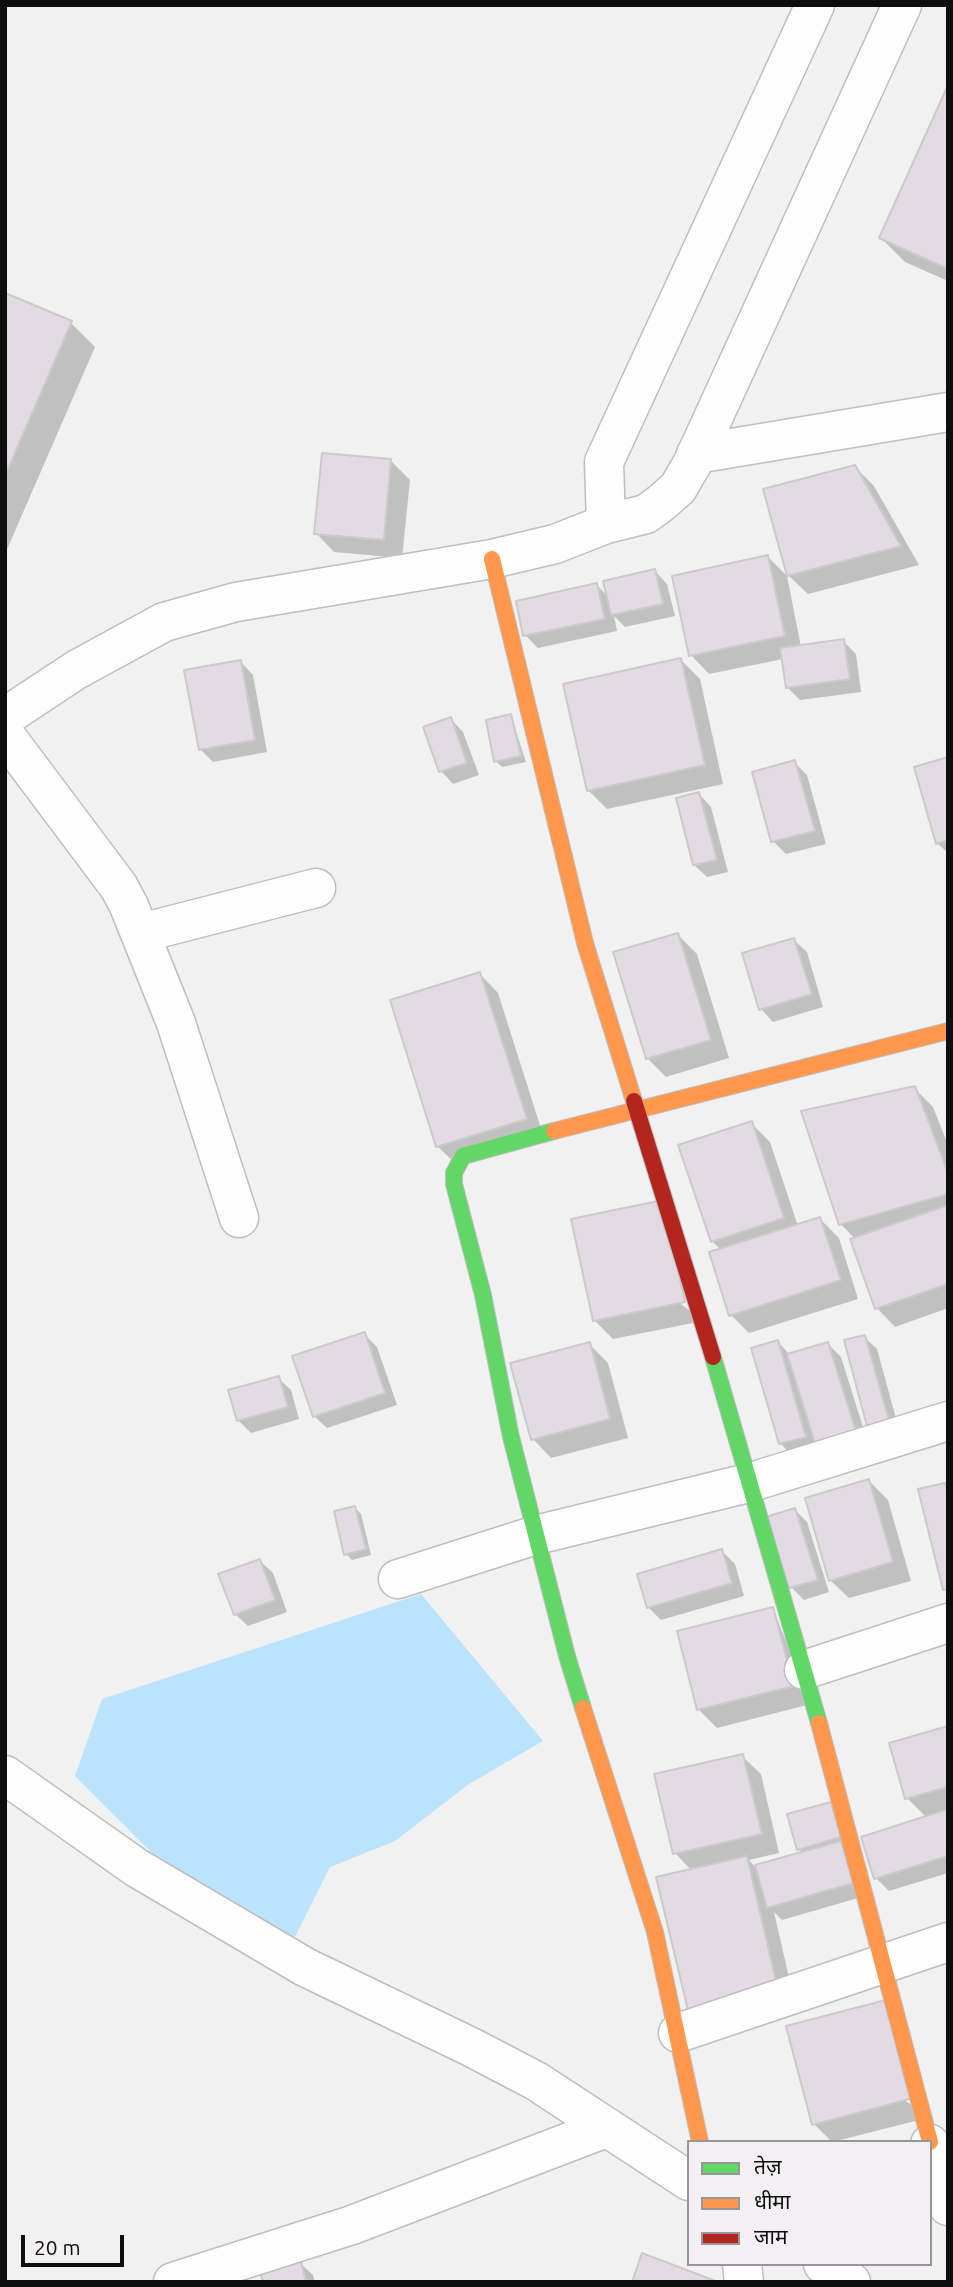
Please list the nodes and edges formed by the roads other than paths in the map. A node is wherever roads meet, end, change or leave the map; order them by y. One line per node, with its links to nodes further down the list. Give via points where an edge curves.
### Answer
1 (815, 5): 5 (street, via 604,462)
2 (902, 5): 4 (street)
3 (948, 412): 4 (street)
4 (696, 454): 5 (street, via 678,488 661,503 646,514)
5 (606, 524): 6 (street, via 555,544)
6 (492, 559): 7 (street, via 236,602 164,621); 12 (street, via 585,943)
7 (5, 716)
8 (5, 735): 10 (street, via 119,887)
9 (316, 888): 10 (street)
10 (141, 933): 13 (street, via 176,1023)
11 (948, 1031): 12 (street)
12 (637, 1110): 15 (street); 16 (street, via 477,1151 463,1156 454,1173)
13 (239, 1218)
14 (948, 1422): 15 (street)
15 (748, 1483): 16 (street); 19 (street)
16 (536, 1535): 17 (street); 23 (street, via 569,1663 655,1932)
17 (398, 1579)
18 (948, 1623): 19 (street)
19 (804, 1670): 22 (street)
20 (5, 1775): 24 (street, via 137,1868 266,1945 536,2081)
21 (948, 1942): 22 (street)
22 (882, 1963): 23 (street); 26 (street)
23 (678, 2033): 25 (street)
24 (606, 2128): 28 (street); 31 (street, via 352,2225)
25 (700, 2140)
26 (929, 2140)
27 (932, 2150): 29 (street)
28 (687, 2179)
29 (948, 2206)
30 (826, 2266): 32 (street)
31 (173, 2282)
32 (851, 2282)

